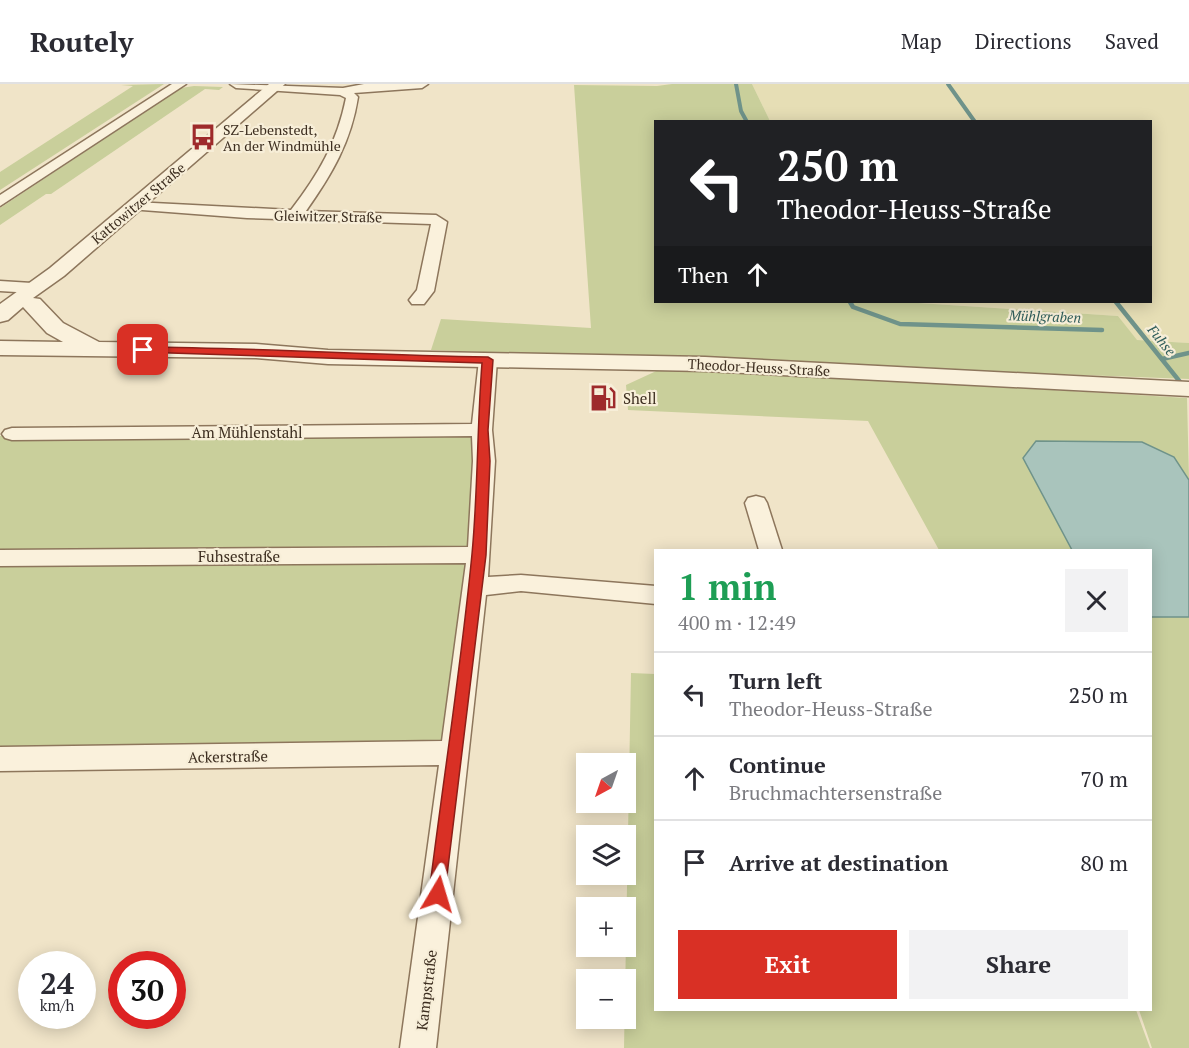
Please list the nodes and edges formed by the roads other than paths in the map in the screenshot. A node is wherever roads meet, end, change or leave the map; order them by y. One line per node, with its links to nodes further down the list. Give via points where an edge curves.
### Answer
1 (180, 84): 6 (street)
2 (236, 84): 4 (street)
3 (422, 84): 5 (street)
4 (276, 85): 5 (street); 7 (street, Kattowitzer Straße)
5 (343, 92): 8 (street, via 352,97 341,146 332,165)
6 (0, 202)
7 (134, 206): 8 (street, Gleiwitzer Straße); 10 (street, Kattowitzer Straße, via 52,276 46,289)
8 (295, 215): 11 (street, Gleiwitzer Straße, via 417,217 440,222 425,291)
9 (0, 286): 10 (street)
10 (21, 300): 12 (street, Kattowitzer Straße); 13 (street, Kattowitzer Straße); 15 (street, via 59,330)
11 (418, 300)
12 (0, 315)
13 (0, 335)
14 (0, 348): 15 (street)
15 (98, 349): 16 (street, via 256,351)
16 (328, 357): 17 (street, Theodor-Heuss-Straße); 18 (street)
17 (488, 360): 19 (street, Theodor-Heuss-Straße, via 705,364); 20 (street, Kampstraße)
18 (0, 363)
19 (1189, 389)
20 (482, 430): 21 (street, Am Mühlenstahl); 24 (street, Kampstraße)
21 (12, 434)
22 (756, 503): 23 (street)
23 (771, 549)
24 (479, 555): 25 (street, Fuhsestraße); 26 (street, Kampstraße)
25 (0, 558)
26 (475, 587): 27 (street, via 521,583); 28 (street, Kampstraße)
27 (654, 595)
28 (455, 753): 29 (street, Ackerstraße); 30 (street, Kampstraße)
29 (0, 759)
30 (418, 1048)

